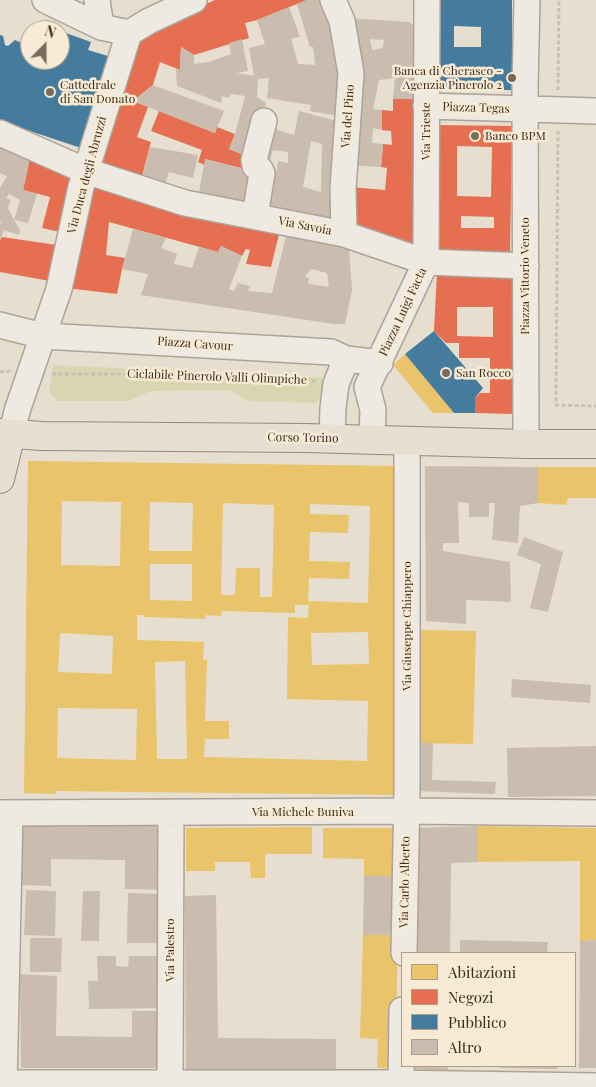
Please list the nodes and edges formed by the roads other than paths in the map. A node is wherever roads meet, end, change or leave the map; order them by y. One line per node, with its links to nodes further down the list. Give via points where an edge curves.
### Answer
1 (45, 0): 7 (street)
2 (97, 0): 7 (street)
3 (194, 0): 8 (street)
4 (333, 0): 16 (street, Via del Pino, via 342,21 351,73 343,189)
5 (427, 0): 9 (street, Via Trieste)
6 (527, 0): 10 (street, Piazza Vittorio Veneto)
7 (101, 27): 8 (street)
8 (129, 33): 14 (street, Via Duca degli Abruzzi)
9 (426, 106): 10 (street, Piazza Tegas); 17 (street, Via Trieste)
10 (526, 109): 11 (street); 18 (street, Piazza Vittorio Veneto)
11 (596, 111)
12 (264, 121): 15 (street, via 254,160 262,173)
13 (0, 132): 14 (street, Via Savoia)
14 (86, 171): 15 (street, Via Savoia, via 185,203); 20 (street, Via Duca degli Abruzzi, via 59,289)
15 (255, 216): 16 (street, Via Savoia)
16 (344, 234): 17 (street, Via Savoia)
17 (426, 262): 18 (street, Via Savoia); 22 (street, Piazza Luigi Facta)
18 (526, 266): 28 (street, Piazza Vittorio Veneto)
19 (0, 325): 20 (street, Piazza Cavour)
20 (43, 336): 21 (street, Piazza Cavour, via 331,352); 24 (street)
21 (346, 359): 22 (street, Piazza Luigi Facta); 23 (street, via 351,375); 25 (street, via 336,384)
22 (380, 362): 23 (street, Piazza Luigi Facta)
23 (367, 387): 26 (street, via 373,410)
24 (5, 433): 25 (main road, Corso Torino); 30 (main road)
25 (332, 438): 26 (main road, Corso Torino)
26 (372, 440): 27 (main road, Corso Torino)
27 (407, 441): 28 (main road, Corso Torino); 31 (street, Via Giuseppe Chiappero)
28 (526, 444): 29 (main road, Corso Torino)
29 (596, 444)
30 (0, 479)
31 (407, 811): 33 (street, Via Michele Buniva); 34 (street, Via Michele Buniva); 35 (street, Via Carlo Alberto)
32 (5, 813): 33 (street, Via Michele Buniva); 37 (street)
33 (171, 813): 38 (street, Via Palestro)
34 (596, 813)
35 (404, 952)
36 (401, 1067): 39 (street)
37 (3, 1084): 38 (street)
38 (170, 1085): 39 (street)
39 (401, 1085): 40 (street)
40 (596, 1086)

